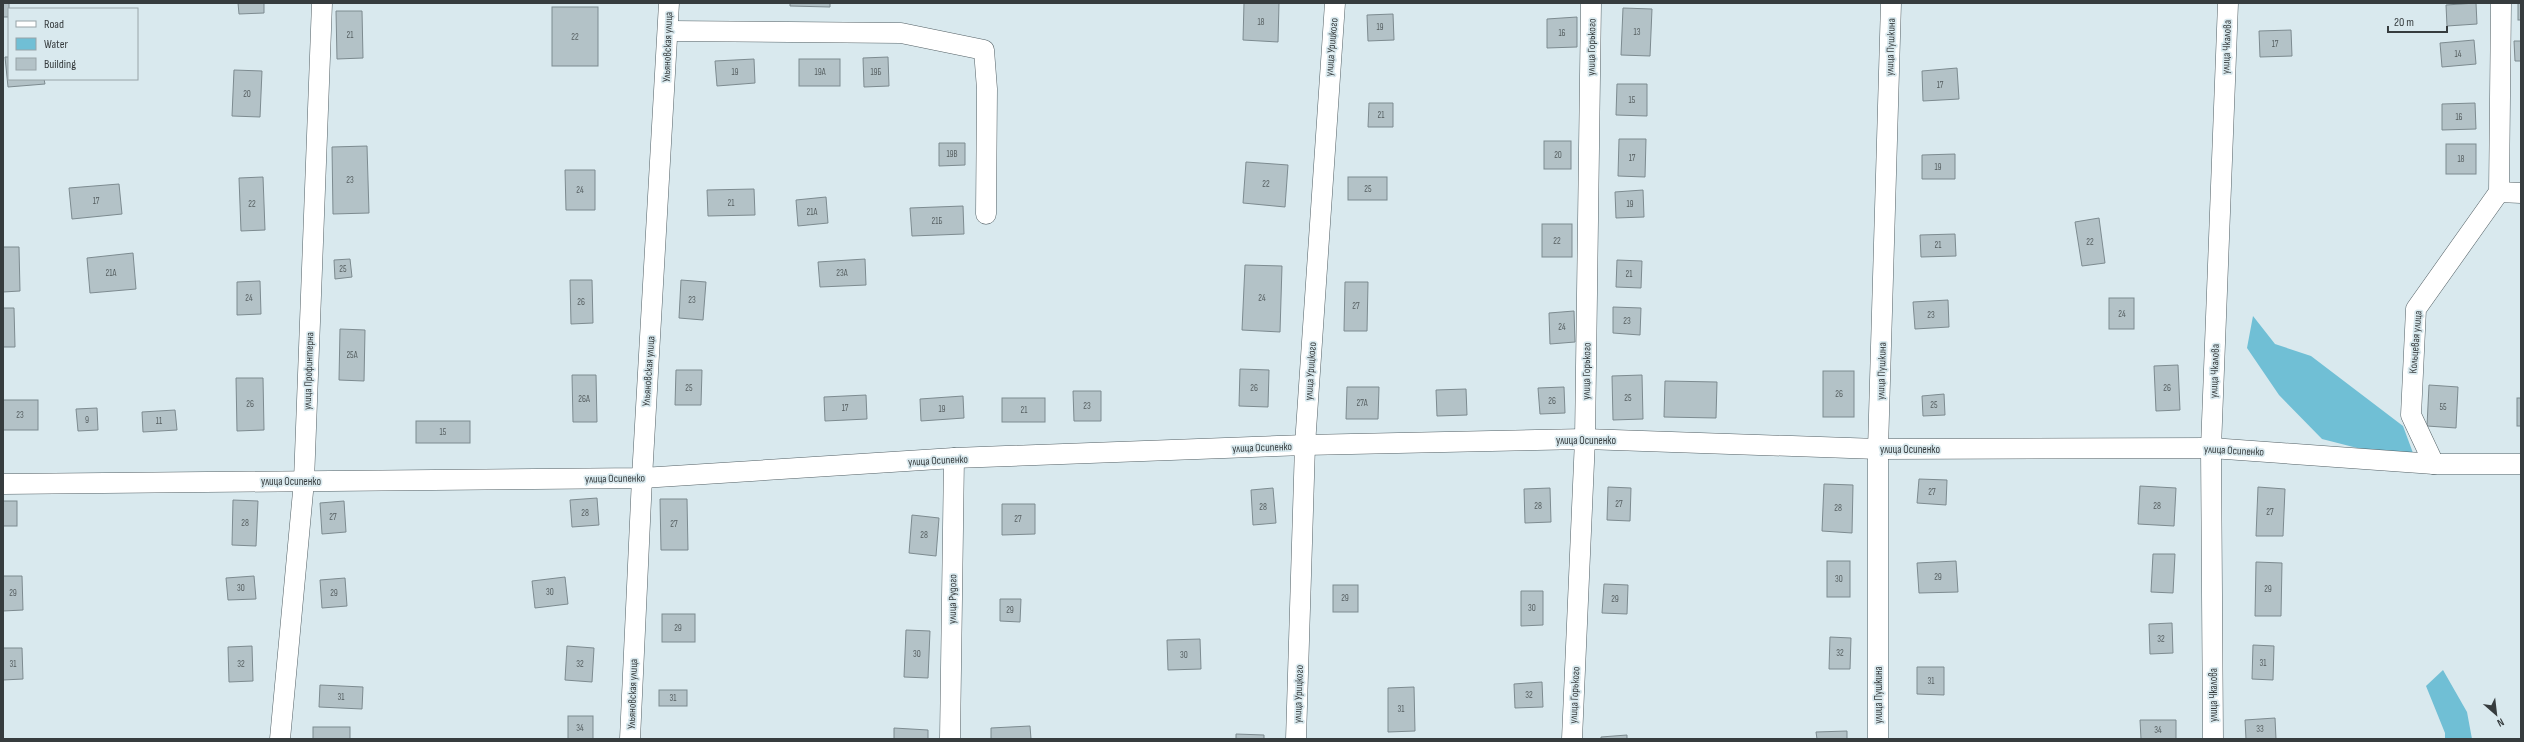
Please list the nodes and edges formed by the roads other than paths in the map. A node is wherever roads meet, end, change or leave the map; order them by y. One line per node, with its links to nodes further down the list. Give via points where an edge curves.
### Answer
1 (322, 3): 20 (street, улица Профинтерна)
2 (669, 3): 8 (street, Ульяновская улица)
3 (1334, 3): 13 (street, улица Урицкого)
4 (1591, 3): 12 (street, улица Горького)
5 (1891, 3): 15 (street, улица Пушкина)
6 (2228, 3): 14 (street, улица Чкалова)
7 (2501, 3): 9 (street)
8 (669, 31): 11 (street, via 900,32 984,50 987,89); 19 (street, Ульяновская улица)
9 (2499, 192): 10 (street); 17 (street, Кольцевая улица, via 2416,309 2411,415)
10 (2521, 193)
11 (986, 214)
12 (1585, 440): 13 (street, улица Осипенко); 15 (street, улица Осипенко); 26 (street, улица Горького)
13 (1305, 445): 16 (street, улица Осипенко); 25 (street, улица Урицкого)
14 (2211, 448): 15 (street, улица Осипенко); 17 (street, улица Осипенко); 28 (street, улица Чкалова)
15 (1878, 449): 27 (street, улица Пушкина)
16 (954, 458): 19 (street, улица Осипенко); 24 (street, улица Рудого)
17 (2434, 464): 18 (street, улица Осипенко)
18 (2521, 464)
19 (642, 478): 20 (street, улица Осипенко); 23 (street, Ульяновская улица)
20 (304, 481): 21 (street, улица Осипенко); 22 (street, улица Профинтерна)
21 (3, 484)
22 (280, 739)
23 (630, 739)
24 (950, 739)
25 (1296, 739)
26 (1572, 739)
27 (1878, 739)
28 (2213, 739)

